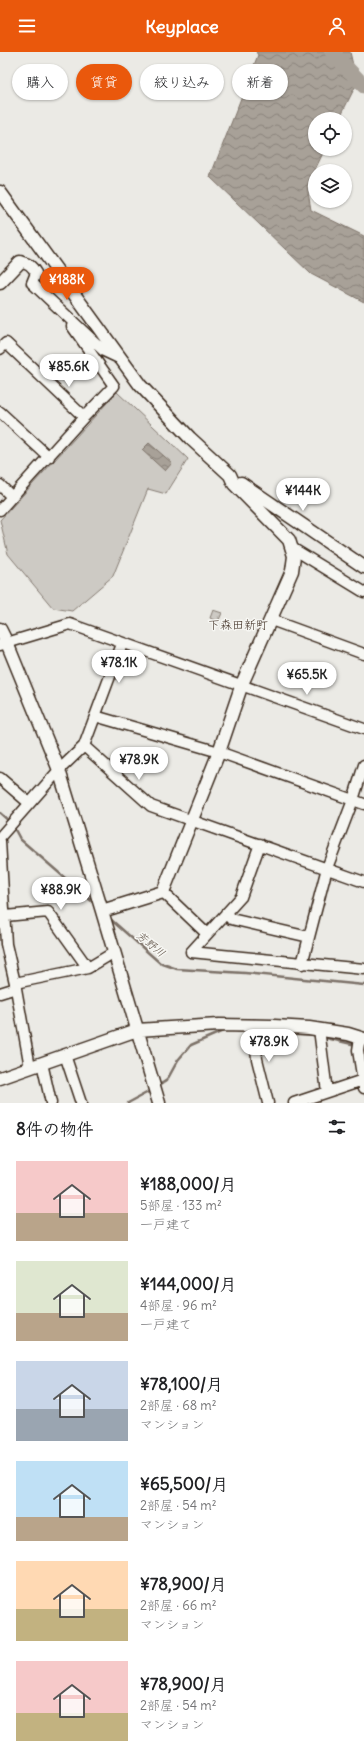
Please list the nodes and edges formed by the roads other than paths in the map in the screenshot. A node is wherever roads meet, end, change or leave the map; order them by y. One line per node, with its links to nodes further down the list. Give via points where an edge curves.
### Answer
1 (0, 192): 6 (street)
2 (20, 262): 3 (street); 4 (street, via 33,267 36,273 32,283)
3 (0, 283)
4 (60, 309): 6 (street, via 104,350); 8 (street, via 114,386)
5 (0, 349): 8 (street, via 6,343)
6 (121, 359): 10 (street, via 162,410)
7 (0, 412): 9 (street)
8 (84, 417): 9 (street)
9 (48, 457): 12 (street)
10 (230, 475): 14 (street, via 234,484 278,526); 15 (street)
11 (0, 485): 12 (street)
12 (12, 497): 13 (street)
13 (0, 510)
14 (292, 548): 16 (street); 17 (street, via 292,571)
15 (364, 567)
16 (364, 592)
17 (271, 620): 21 (street); 22 (street)
18 (0, 629): 19 (street)
19 (4, 644): 20 (street, via 70,624); 28 (street)
20 (122, 644): 22 (street); 23 (street)
21 (364, 654)
22 (242, 684): 24 (street); 26 (street)
23 (95, 716): 25 (street); 26 (street)
24 (364, 729)
25 (84, 746): 28 (street); 33 (street, via 151,806)
26 (219, 752): 30 (street); 33 (street)
27 (364, 765): 30 (street)
28 (59, 770): 31 (street); 41 (street)
29 (0, 778): 31 (street)
30 (353, 800): 32 (street); 38 (street)
31 (29, 803): 34 (street)
32 (364, 804)
33 (192, 820): 36 (street); 40 (street)
34 (0, 837)
35 (0, 841): 37 (street)
36 (260, 844): 38 (street); 42 (street, via 241,897)
37 (0, 866): 43 (street)
38 (327, 868): 39 (street); 45 (street)
39 (364, 882)
40 (163, 892): 41 (street); 44 (street)
41 (102, 911): 46 (street)
42 (226, 913): 44 (street); 45 (street, via 231,919)
43 (5, 916): 48 (street, via 48,912); 50 (street, via 6,944)
44 (207, 934): 47 (street, via 191,952)
45 (309, 937): 47 (street)
46 (113, 953): 48 (street); 54 (street)
47 (302, 964): 49 (street)
48 (88, 968): 50 (street)
49 (364, 969)
50 (15, 985): 51 (street); 57 (street)
51 (0, 993)
52 (254, 1025): 53 (street); 54 (street); 64 (street, via 257,1059)
53 (319, 1029): 55 (street); 60 (street)
54 (137, 1030): 56 (street); 63 (street)
55 (362, 1039): 59 (street, via 358,1050)
56 (64, 1055): 57 (street); 62 (street)
57 (36, 1065): 58 (street); 61 (street)
58 (0, 1078)
59 (363, 1084): 60 (street)
60 (327, 1092): 65 (street)
61 (51, 1103)
62 (81, 1103)
63 (159, 1103)
64 (268, 1103)
65 (294, 1103)

